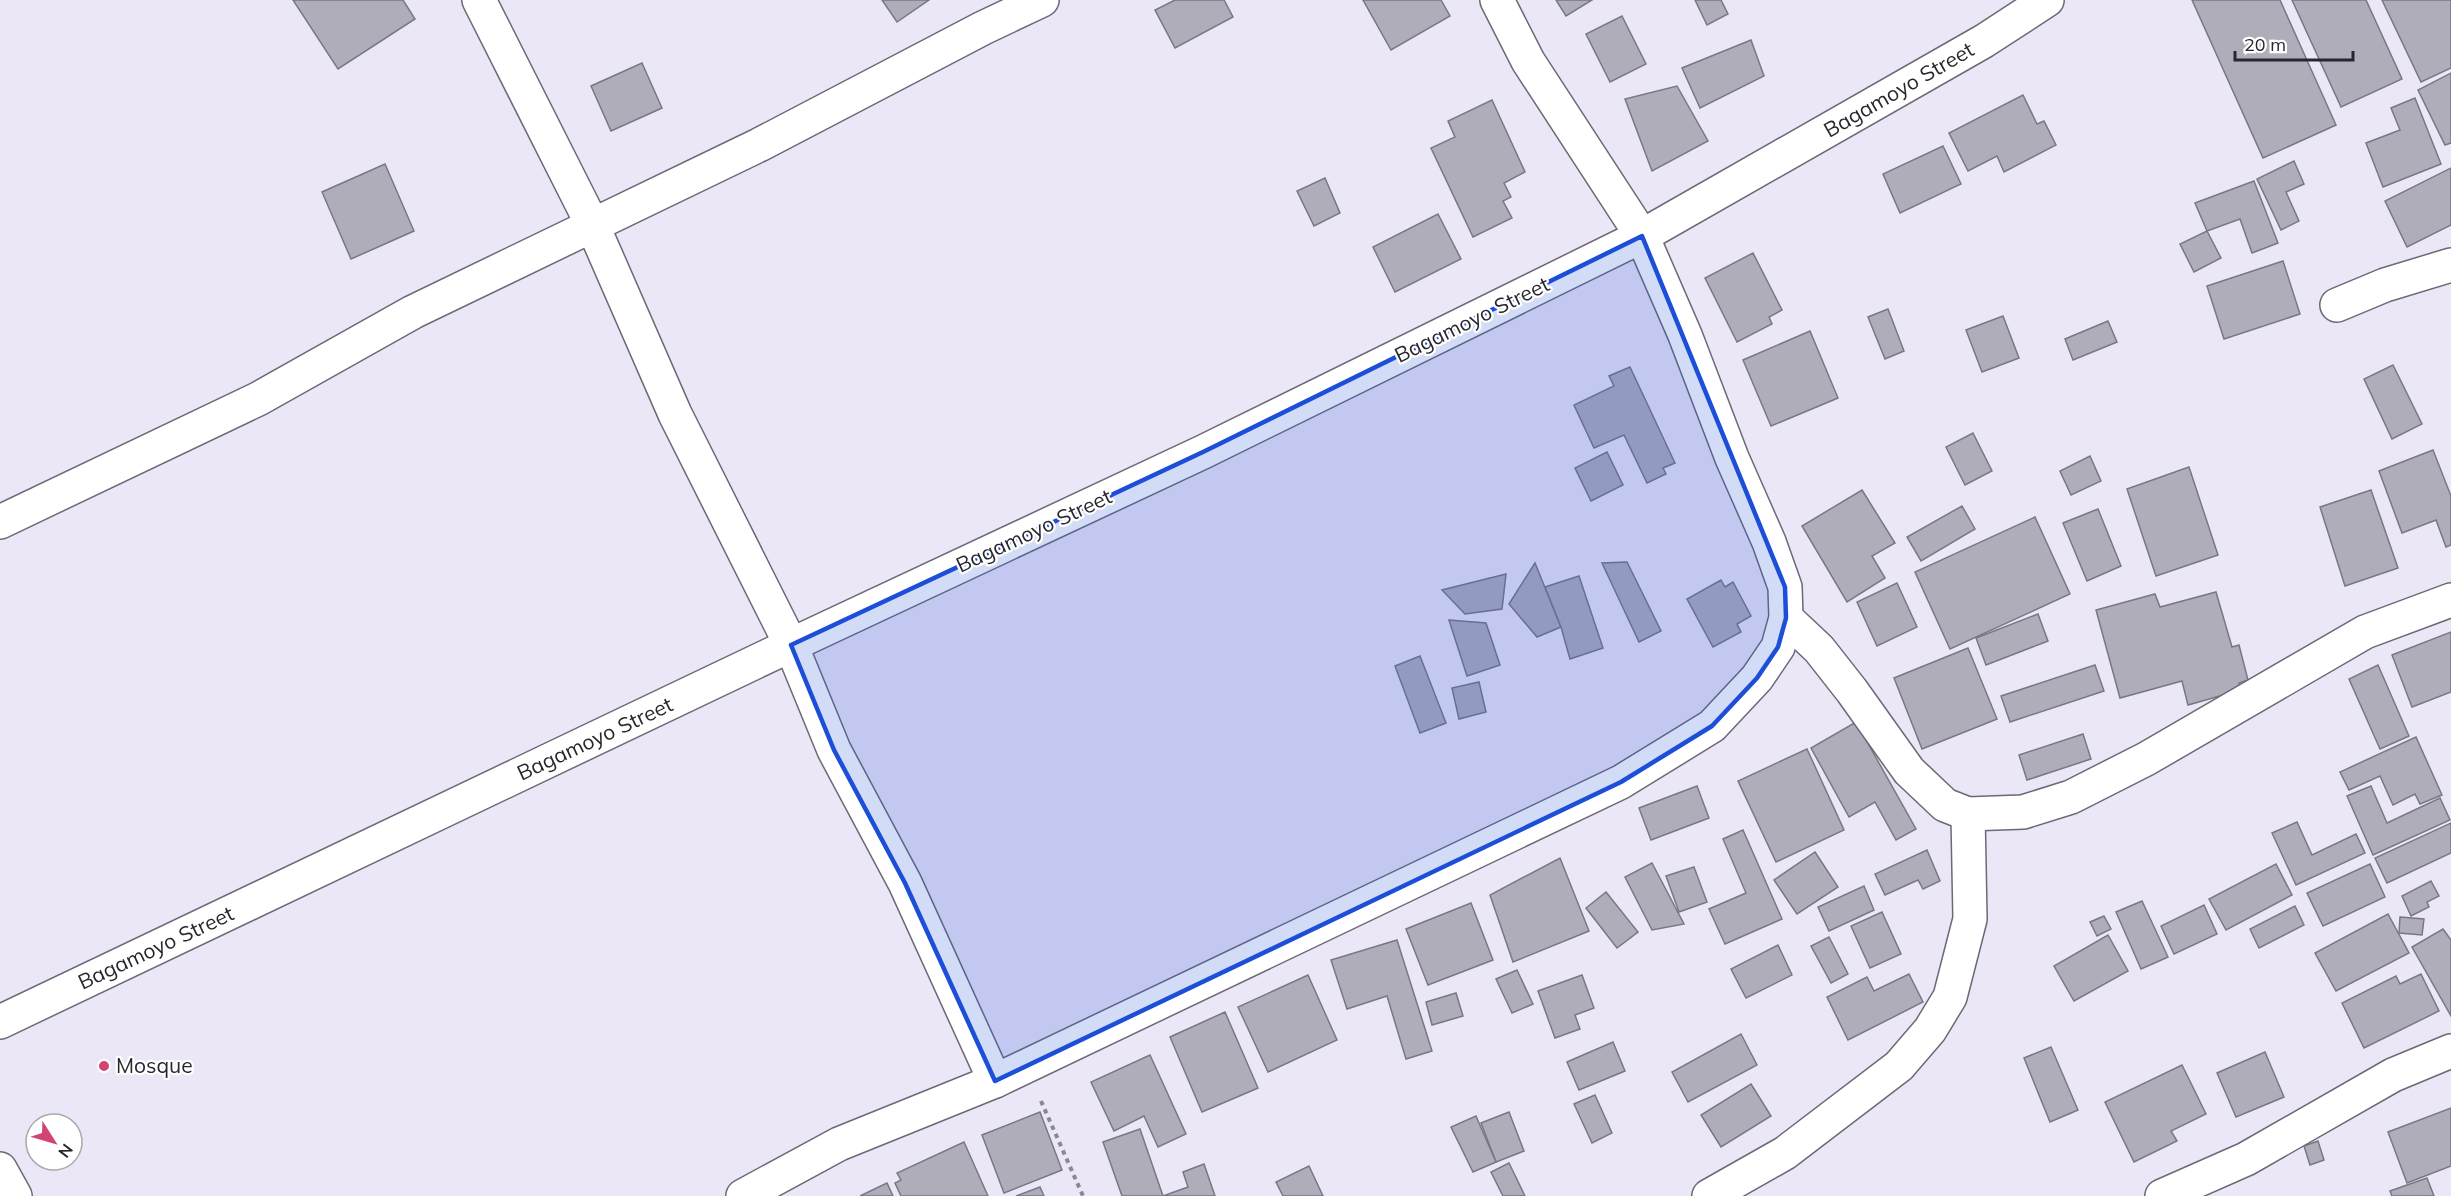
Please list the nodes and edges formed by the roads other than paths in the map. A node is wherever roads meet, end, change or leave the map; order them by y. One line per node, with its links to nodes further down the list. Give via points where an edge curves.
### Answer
1 (479, 0): 5 (street)
2 (1042, 0): 5 (street, via 759,145)
3 (1497, 0): 6 (street, via 1528,61)
4 (2047, 0): 6 (street, Bagamoyo Street, via 1984,41)
5 (592, 224): 9 (street, via 413,312 258,399); 12 (street, via 675,414)
6 (1642, 237): 11 (street, via 1769,543 1785,587); 12 (street, Bagamoyo Street, via 1203,452)
7 (2451, 265): 8 (street)
8 (2337, 305)
9 (0, 522)
10 (2451, 600): 13 (street, via 2365,632 2146,759 2071,797 2023,812)
11 (1786, 618): 13 (street, via 1819,649 1909,771 1945,805); 16 (street, via 1778,647 1757,678 1712,726 1621,782)
12 (791, 645): 14 (street, Bagamoyo Street); 16 (street, via 834,750 905,883)
13 (1968, 814): 20 (street, via 1970,919 1950,997 1930,1030 1899,1066 1785,1153)
14 (0, 1022)
15 (2451, 1052): 21 (street, via 2393,1076 2246,1159)
16 (995, 1081): 19 (street, via 839,1144)
17 (0, 1169): 18 (street)
18 (15, 1196)
19 (743, 1196)
20 (1709, 1196)
21 (2162, 1196)

